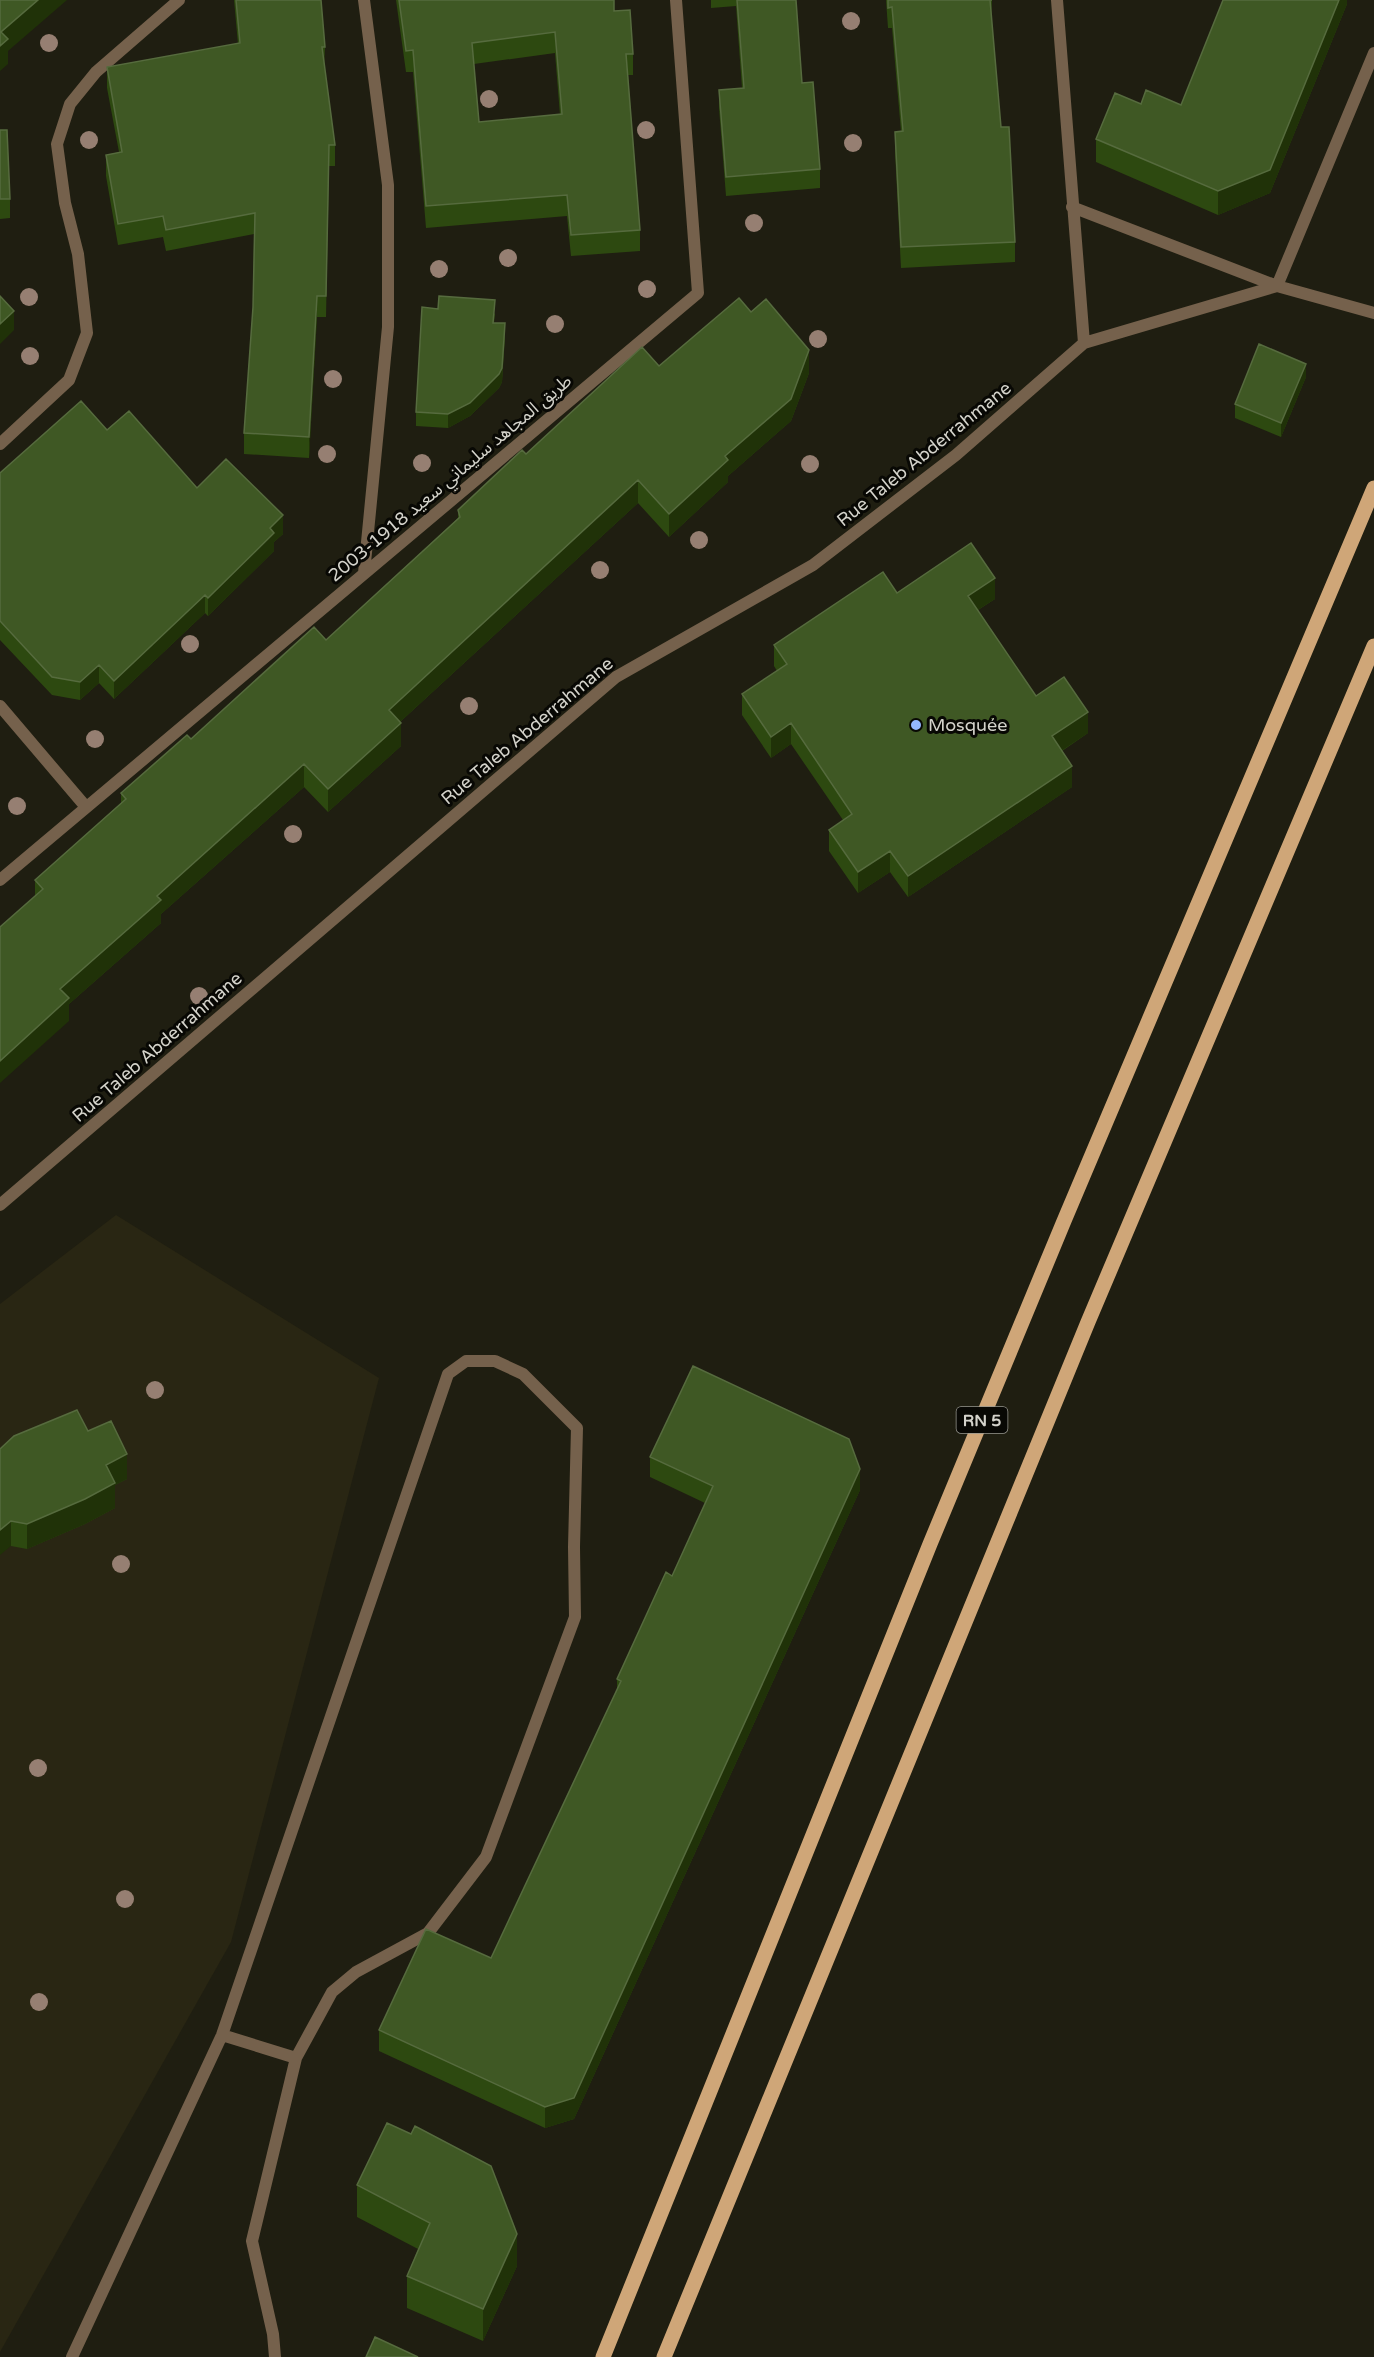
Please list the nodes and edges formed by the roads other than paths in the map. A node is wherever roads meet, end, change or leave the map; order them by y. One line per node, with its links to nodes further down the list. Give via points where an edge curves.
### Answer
1 (179, 0): 10 (street, via 96,72 70,104 57,144 65,203 78,254 87,333 69,380)
2 (364, 0): 12 (street, via 388,185 388,327)
3 (676, 0): 12 (street, طريق المجاهد سليماني سعيد 1918-2003, via 698,293)
4 (1058, 0): 6 (street)
5 (1374, 53): 7 (street)
6 (1072, 207): 7 (street); 9 (street)
7 (1277, 286): 8 (street); 9 (street)
8 (1374, 313)
9 (1084, 343): 17 (street, Rue Taleb Abderrahmane, via 956,455 813,565 616,677)
10 (0, 444)
11 (1374, 488): 22 (main road, RN 5, via 930,1544)
12 (364, 573): 15 (street, طريق المجاهد سليماني سعيد 1918-2003)
13 (1374, 646): 23 (main road, via 1093,1311)
14 (0, 706): 15 (street)
15 (86, 807): 16 (street, طريق المجاهد سليماني سعيد 1918-2003)
16 (0, 880)
17 (0, 1205)
18 (222, 2035): 19 (street); 19 (street, via 448,1374 466,1360 495,1361 523,1374 577,1428 575,1617 486,1857 428,1933 356,1972 332,1992); 20 (street)
19 (296, 2058): 21 (street, via 252,2241)
20 (72, 2357)
21 (275, 2357)
22 (603, 2357)
23 (664, 2357)

